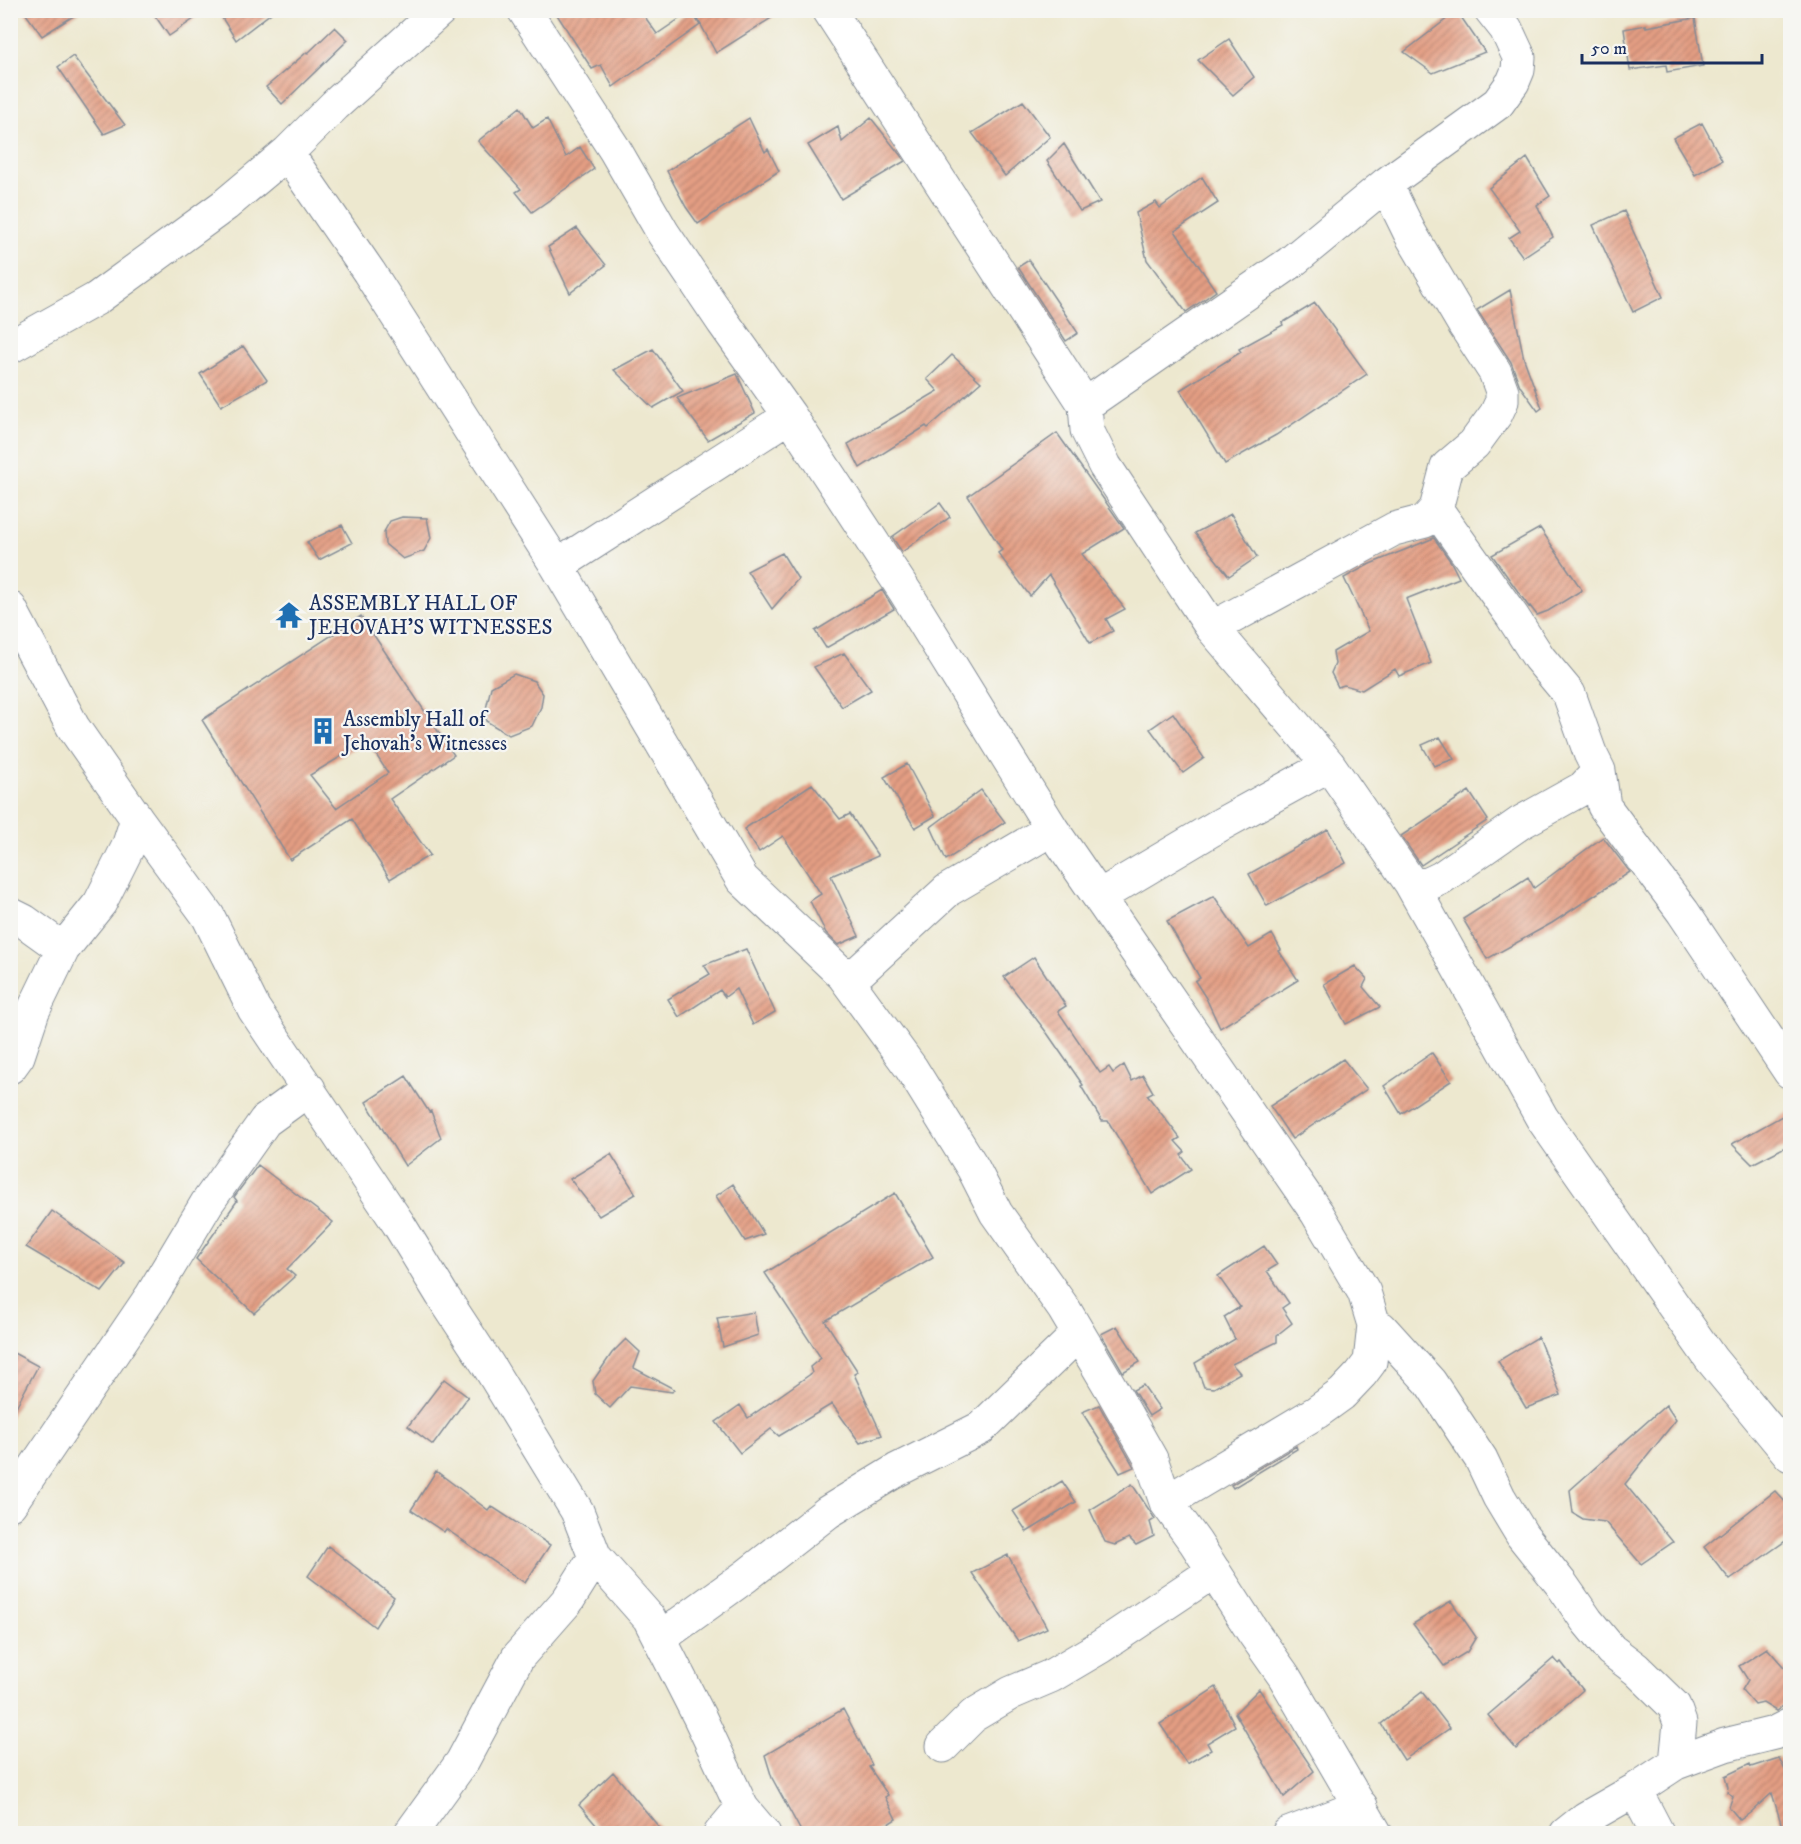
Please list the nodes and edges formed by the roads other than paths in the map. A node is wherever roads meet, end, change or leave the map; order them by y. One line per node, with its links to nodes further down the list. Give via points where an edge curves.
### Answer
1 (440, 10): 5 (street)
2 (524, 10): 9 (street, via 663,233)
3 (829, 10): 8 (street)
4 (1491, 10): 6 (street, via 1506,29 1519,57 1513,82 1498,103)
5 (287, 153): 7 (street, via 225,205 96,299); 11 (street, via 369,272)
6 (1386, 184): 8 (street, via 1290,263); 10 (street, via 1410,233 1495,372 1502,391 1496,414 1474,444 1447,467)
7 (10, 347)
8 (1085, 405): 13 (street, via 1087,430 1105,466)
9 (790, 416): 11 (street); 17 (street)
10 (1436, 509): 13 (street, via 1425,521 1394,529); 15 (street, via 1539,658 1569,694)
11 (557, 566): 22 (street, via 742,879)
12 (10, 608): 16 (street, via 73,727)
13 (1212, 628): 14 (street)
14 (1329, 765): 18 (street); 19 (street)
15 (1599, 771): 18 (street, via 1583,788 1520,823 1451,872 1426,885); 24 (street, via 1604,806 1683,912)
16 (136, 819): 21 (street, via 128,847 100,903); 25 (street, via 208,916 254,1009)
17 (1052, 828): 19 (street); 22 (street, via 948,890 860,971)
18 (1410, 882): 28 (street, via 1542,1118 1711,1359)
19 (1100, 896): 26 (street, via 1317,1213 1364,1292)
20 (10, 914): 21 (street)
21 (63, 949): 23 (street)
22 (843, 975): 27 (street, via 911,1068 996,1213)
23 (10, 1067)
24 (1791, 1072)
25 (309, 1089): 30 (street, via 265,1120); 31 (street, via 488,1365 577,1511)
26 (1374, 1325): 29 (street, via 1370,1362 1342,1394); 36 (street, via 1430,1382 1481,1460 1522,1536 1587,1621 1611,1650 1674,1706 1680,1723)
27 (1078, 1334): 29 (street, via 1151,1460); 33 (street, via 981,1428 897,1470 828,1512)
28 (1791, 1455)
29 (1166, 1502): 32 (street)
30 (10, 1504)
31 (595, 1557): 33 (street, via 649,1618); 40 (street, via 568,1600 518,1657 462,1762)
32 (1214, 1571): 35 (street, via 1100,1647 974,1715); 38 (street, via 1284,1676)
33 (660, 1638): 39 (street)
34 (1791, 1725): 36 (street)
35 (944, 1746)
36 (1676, 1763): 37 (street)
37 (1635, 1790): 45 (street); 46 (street)
38 (1361, 1806): 43 (street); 44 (street)
39 (742, 1808): 41 (street); 42 (street)
40 (410, 1833)
41 (720, 1833)
42 (764, 1833)
43 (1288, 1833)
44 (1376, 1833)
45 (1566, 1833)
46 (1658, 1833)

